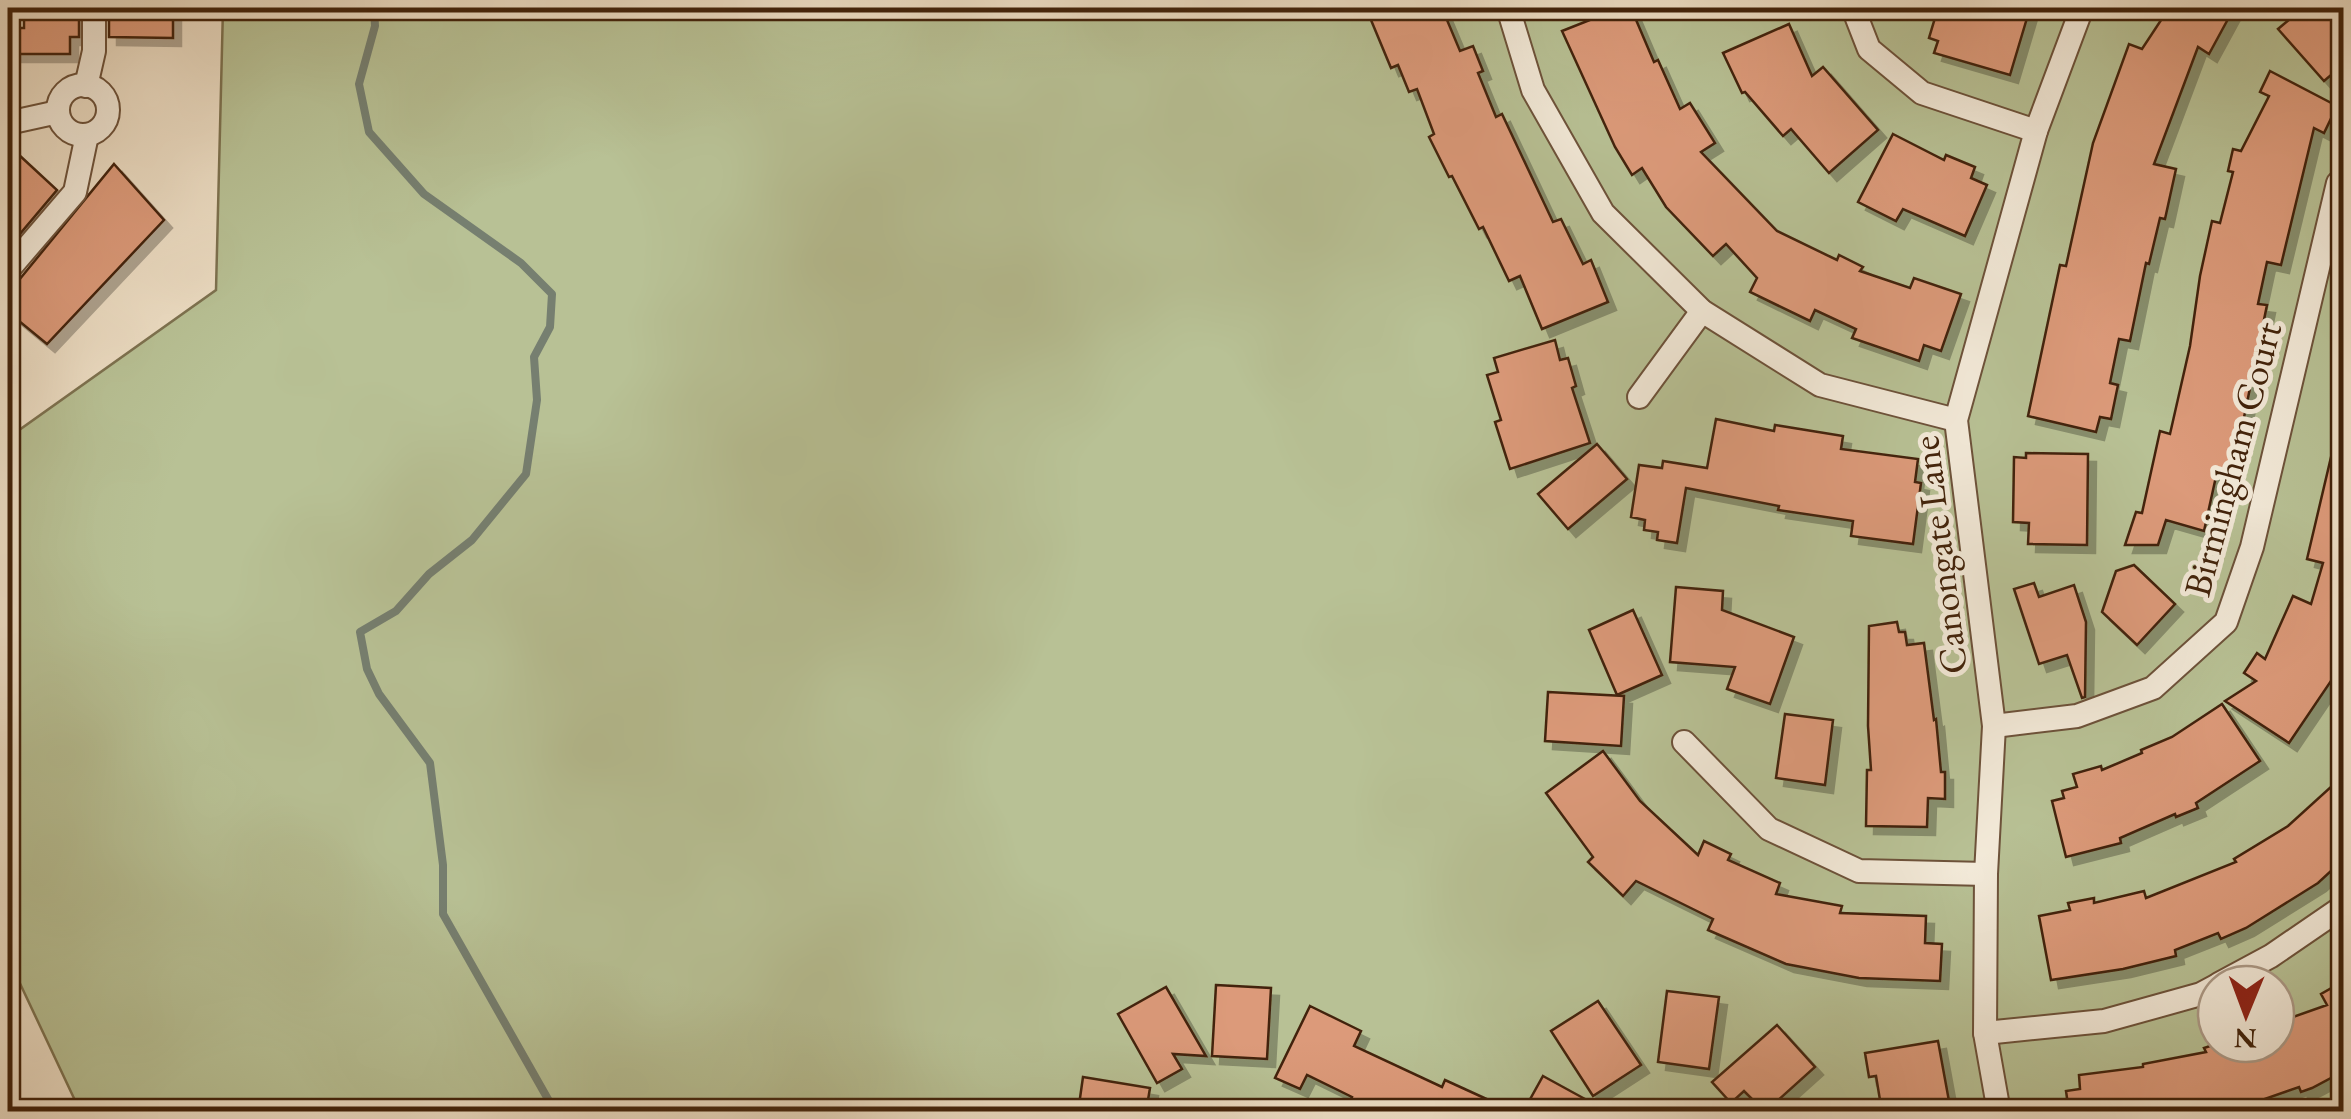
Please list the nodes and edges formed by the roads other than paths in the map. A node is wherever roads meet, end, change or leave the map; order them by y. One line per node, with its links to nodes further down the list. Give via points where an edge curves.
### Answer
1 (94, 8): 5 (street)
2 (1508, 8): 12 (street, via 1533,90 1603,213)
3 (1852, 8): 8 (street, via 1868,49 1922,93)
4 (2082, 8): 8 (street, Canongate Lane)
5 (86, 86): 6 (street, via 64,93); 9 (street, via 102,96 108,111)
6 (58, 112): 7 (street); 9 (street, via 68,130)
7 (8, 123)
8 (2036, 131): 14 (street, Canongate Lane)
9 (88, 135): 11 (street, via 76,192)
10 (2344, 178): 15 (street, Birmingham Court, via 2252,547 2226,622 2153,688 2076,716)
11 (8, 270)
12 (1702, 311): 13 (street); 14 (street, via 1820,385)
13 (1639, 397)
14 (1956, 420): 15 (street, Canongate Lane)
15 (1994, 726): 17 (street, Canongate Lane)
16 (1684, 742): 17 (street, via 1768,829 1859,871)
17 (1986, 874): 21 (street, Canongate Lane)
18 (2344, 906): 19 (street)
19 (2256, 964)
20 (2196, 995): 21 (street, via 2104,1021)
21 (1984, 1034): 22 (street, Canongate Lane)
22 (1999, 1112)

